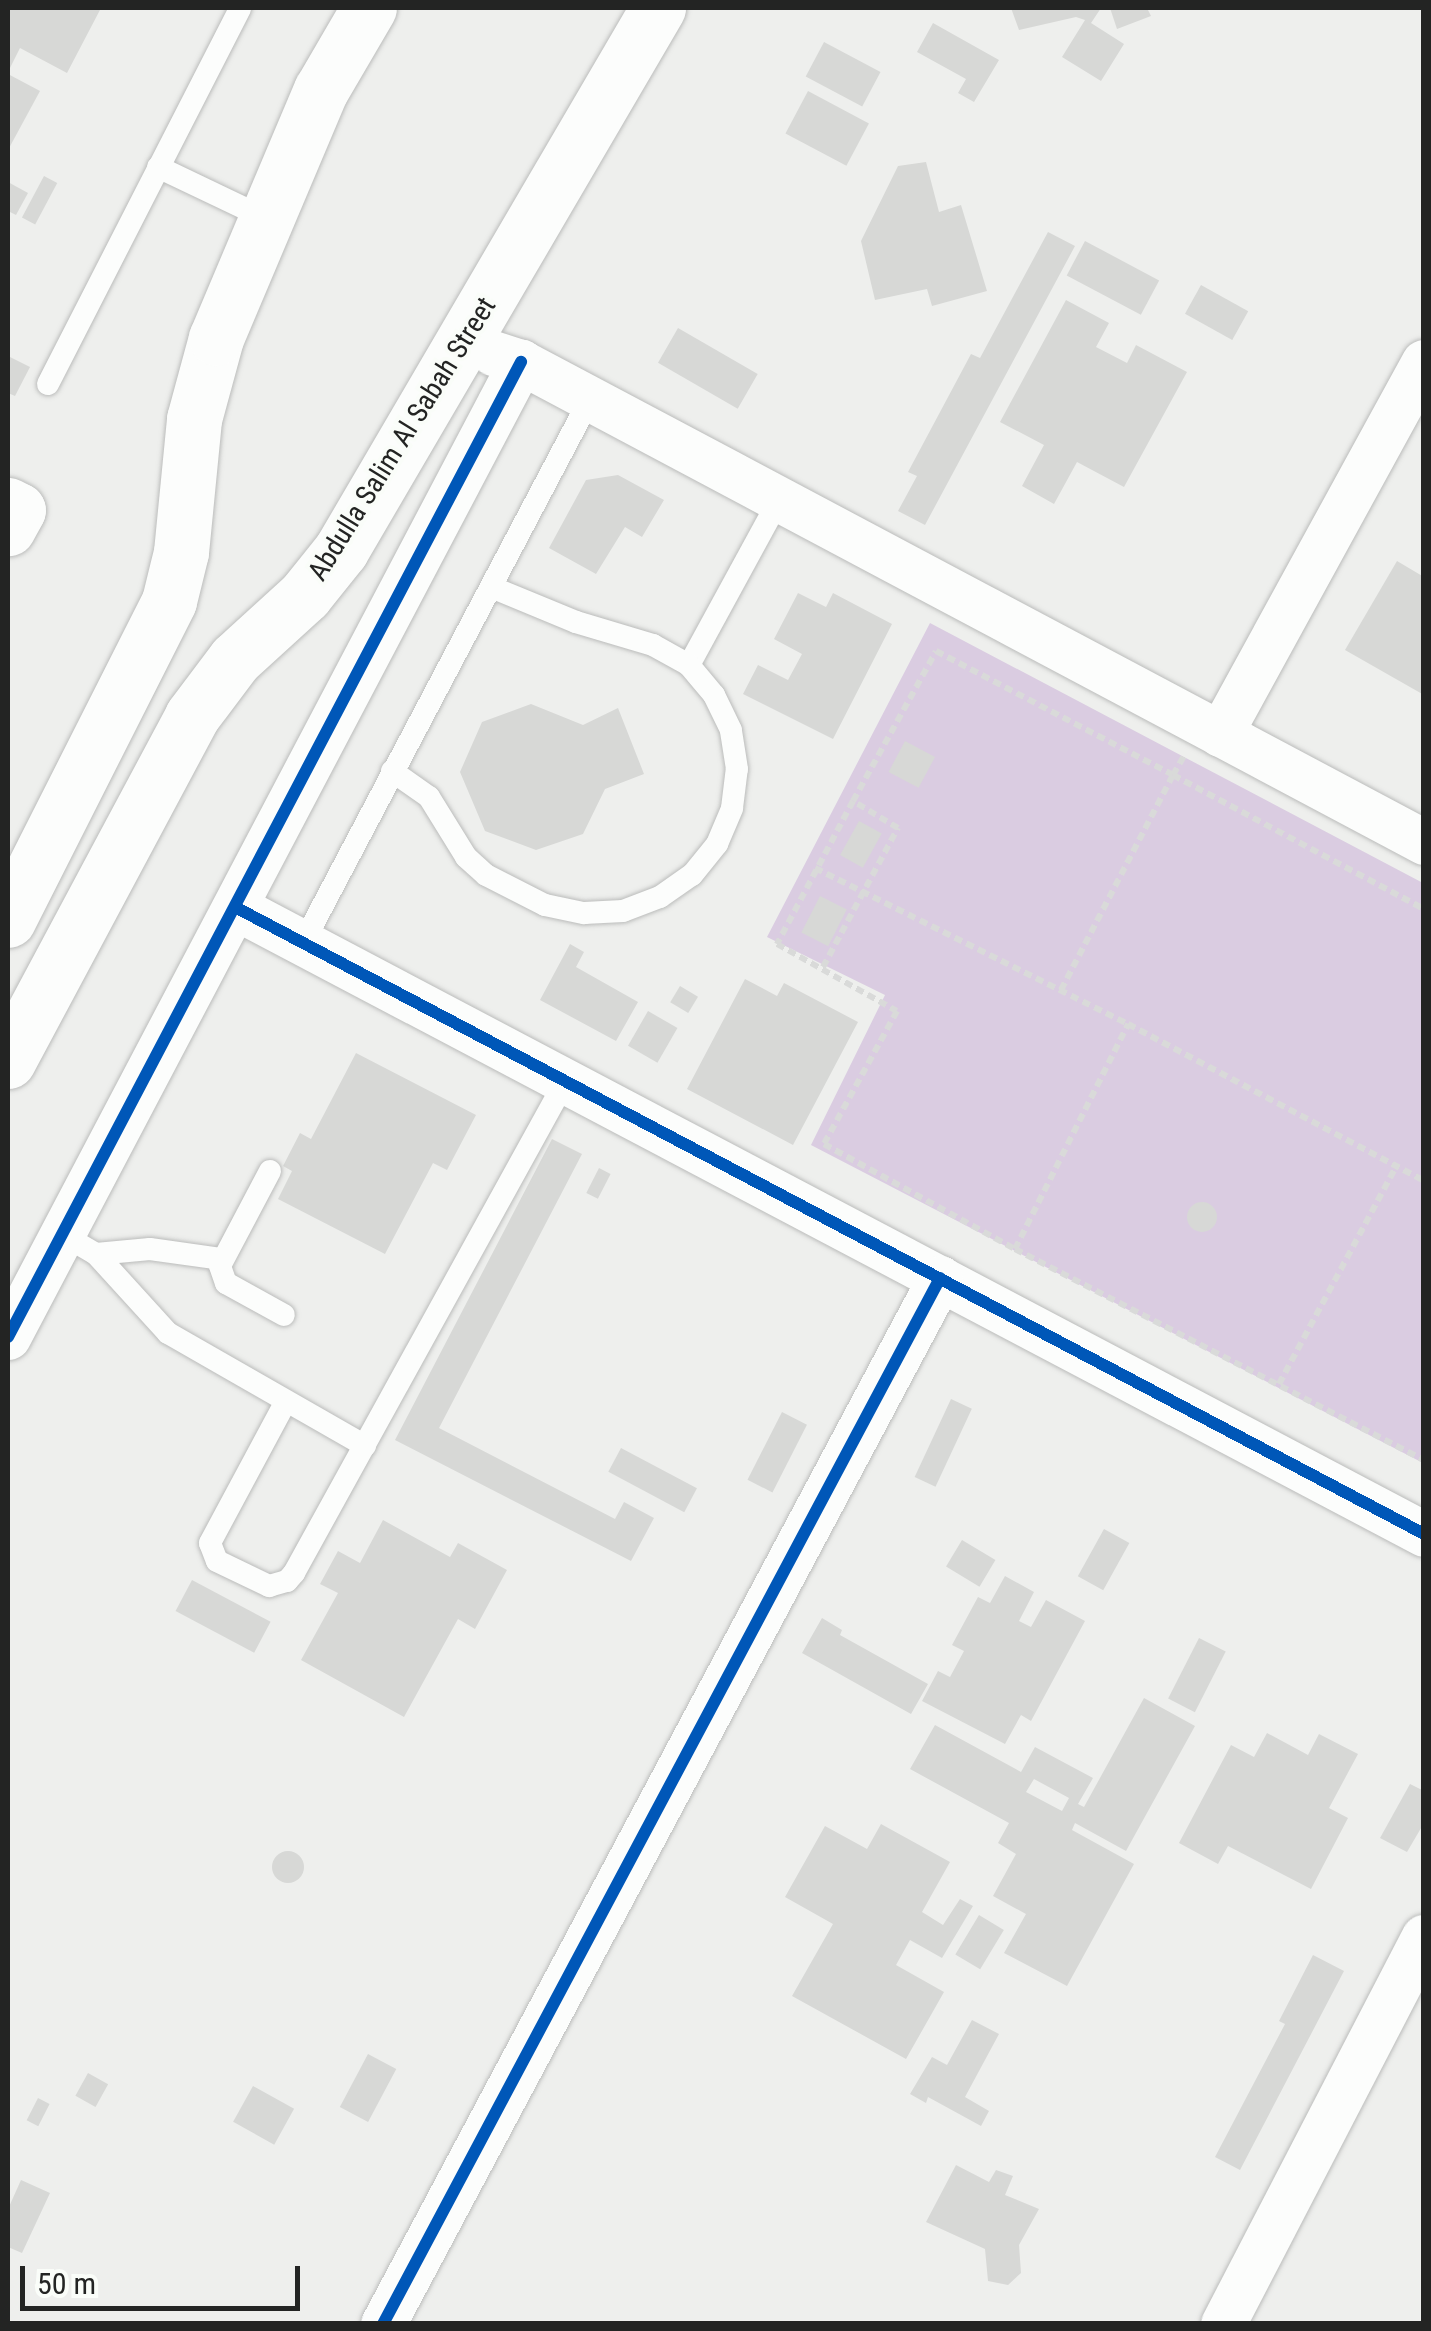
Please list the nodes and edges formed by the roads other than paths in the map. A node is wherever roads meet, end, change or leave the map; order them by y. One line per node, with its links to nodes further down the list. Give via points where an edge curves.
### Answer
1 (240, 8): 4 (lane)
2 (369, 8): 5 (main road, via 322,90)
3 (658, 8): 6 (main road, Abdulla Salim Al Sabah Street)
4 (158, 167): 5 (lane); 9 (lane)
5 (267, 219): 15 (main road, via 204,378)
6 (471, 330): 7 (street); 17 (main road, Abdulla Salim Al Sabah Street, via 341,550)
7 (521, 362): 10 (street); 21 (street)
8 (1424, 362): 18 (street)
9 (48, 384)
10 (590, 399): 11 (street); 14 (lane)
11 (779, 500): 16 (lane); 18 (street)
12 (8, 505): 13 (main road, via 18,510)
13 (8, 528)
14 (491, 587): 16 (lane, via 653,645); 19 (lane)
15 (169, 601): 17 (main road, via 169,676 185,686); 22 (main road)
16 (689, 665): 19 (lane, via 714,695 730,730 737,770 732,808 716,844 692,875 660,898 623,911 545,905 486,875 466,857 428,797)
17 (215, 682): 24 (main road, Abdulla Salim Al Sabah Street)
18 (1211, 729): 20 (street)
19 (392, 772): 23 (lane)
20 (1424, 842)
21 (235, 907): 23 (street); 27 (street)
22 (8, 920)
23 (302, 942): 25 (street)
24 (8, 1061)
25 (566, 1078): 29 (street); 33 (lane)
26 (270, 1171): 28 (lane)
27 (78, 1244): 28 (lane); 31 (street); 32 (lane, via 168,1334)
28 (222, 1259): 30 (lane, via 226,1283)
29 (940, 1278): 34 (street); 36 (street)
30 (284, 1315)
31 (8, 1336)
32 (285, 1403): 33 (lane); 33 (lane, via 210,1543 217,1561 259,1584 279,1586 294,1573)
33 (364, 1446)
34 (1424, 1534)
35 (1424, 1937): 37 (street)
36 (382, 2324)
37 (1223, 2324)

